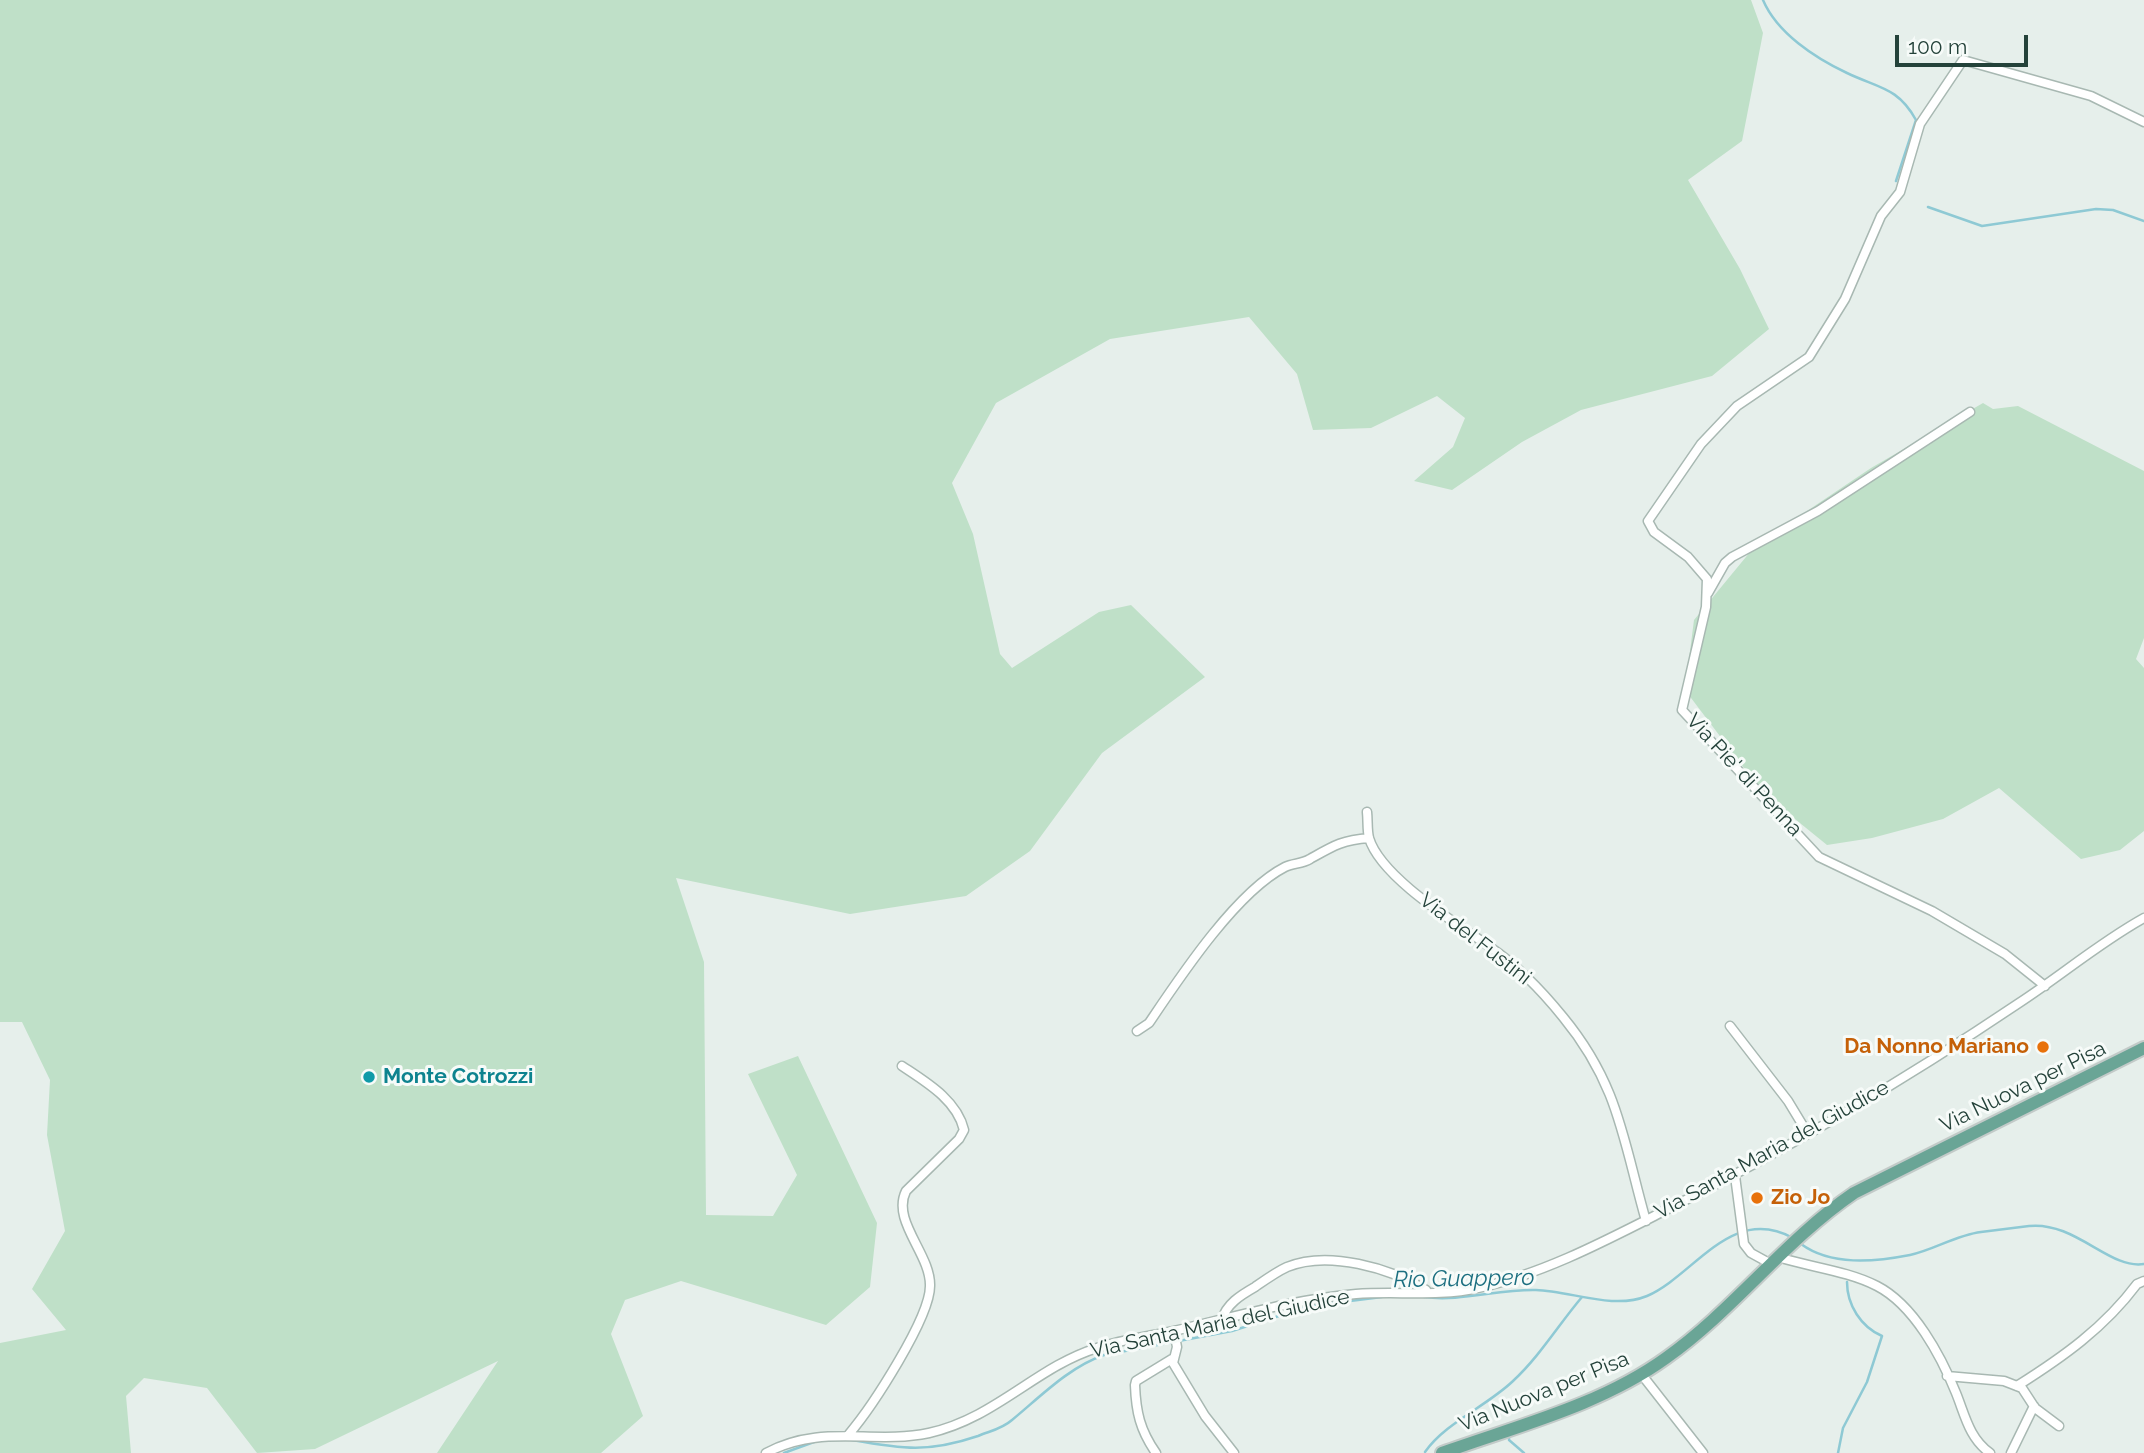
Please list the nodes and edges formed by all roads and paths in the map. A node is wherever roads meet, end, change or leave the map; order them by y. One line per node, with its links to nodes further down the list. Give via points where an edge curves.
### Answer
1 (2144, 122): 3 (street, via 2091,96 1963,60 1920,124 1900,192 1881,216 1845,299 1809,357 1738,406 1701,444 1648,521 1707,579)
2 (1970, 412): 3 (street, via 1818,511 1732,557)
3 (1706, 597): 7 (street, Via Pie' di Penna, via 1682,710 1819,857 1931,911 2005,954)
4 (1367, 812): 5 (street)
5 (1369, 838): 9 (street, via 1338,842 1309,860 1284,867 1264,883 1218,928 1149,1023); 14 (street, Via del Fustini, via 1376,852 1419,898 1517,968 1564,1018 1609,1088)
6 (2144, 918): 7 (street, Via Santa Maria del Giudice, via 2085,954)
7 (2045, 986): 12 (street, Via Santa Maria del Giudice)
8 (1730, 1026): 12 (street)
9 (1138, 1031)
10 (2144, 1048): 15 (main road, Via Nuova per Pisa, via 1870,1184 1838,1204)
11 (902, 1066): 26 (street, via 929,1084 960,1115 964,1130 901,1202 927,1263 928,1308)
12 (1808, 1134): 13 (street, Via Santa Maria del Giudice)
13 (1735, 1176): 14 (street, Via Santa Maria del Giudice); 15 (street, via 1744,1244 1751,1253)
14 (1646, 1221): 17 (street, Via Santa Maria del Giudice, via 1531,1271 1476,1289)
15 (1778, 1258): 21 (main road, Via Nuova per Pisa, via 1679,1348); 22 (street, via 1867,1282 1884,1291 1926,1333)
16 (2144, 1281): 23 (street, via 2109,1320)
17 (1427, 1291): 18 (street, Via Santa Maria del Giudice, via 1355,1294); 18 (street, via 1393,1274 1322,1261 1288,1266 1247,1291 1224,1310)
18 (1222, 1320): 19 (street, Via Santa Maria del Giudice)
19 (1174, 1333): 20 (street, via 1177,1347); 26 (street, Via Santa Maria del Giudice, via 1081,1354 981,1414 932,1432 900,1437)
20 (1172, 1359): 28 (street, via 1135,1385 1142,1431); 29 (street, via 1205,1416)
21 (1642, 1375): 30 (main road, Via Nuova per Pisa); 31 (street)
22 (1948, 1376): 23 (street); 32 (street, via 1968,1426)
23 (2017, 1386): 24 (street)
24 (2034, 1406): 25 (street); 33 (street)
25 (2059, 1426)
26 (849, 1434): 27 (street, Via Santa Maria del Giudice, via 795,1440)
27 (766, 1453)
28 (1156, 1453)
29 (1234, 1453)
30 (1442, 1453)
31 (1703, 1453)
32 (1990, 1453)
33 (2011, 1453)

